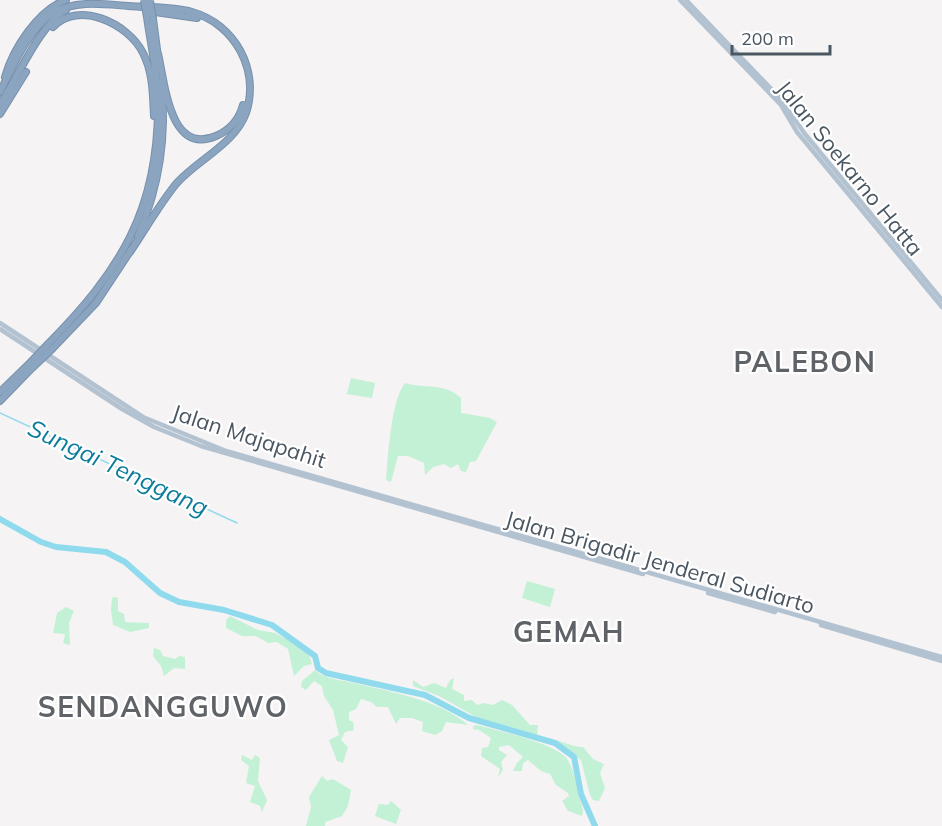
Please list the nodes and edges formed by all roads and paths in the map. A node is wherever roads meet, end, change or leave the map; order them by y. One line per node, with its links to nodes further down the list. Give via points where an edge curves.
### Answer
1 (66, 0): 7 (highway, via 37,23 11,59)
2 (148, 0): 5 (highway, bridge)
3 (680, 0): 13 (main road, Jalan Soekarno Hatta, via 781,105 797,132)
4 (686, 0): 13 (main road, via 778,96 797,125)
5 (150, 18): 6 (highway); 11 (highway, via 158,94)
6 (158, 54): 9 (highway, via 169,106 178,127 188,135 206,139 218,136 235,123 243,108 245,79 240,57 226,35 191,16 101,6 72,8 54,19); 12 (highway, via 163,113 160,160 151,200)
7 (0, 86)
8 (0, 92): 12 (highway, via 40,26 53,13 73,4 179,9 206,17 229,33 247,70 245,115 235,131 177,183)
9 (0, 104)
10 (0, 114): 11 (highway, via 54,24 70,13 93,14 119,25 144,54 152,91)
11 (155, 153): 18 (highway, via 138,222 117,263)
12 (130, 252): 18 (highway, via 96,303)
13 (912, 266): 14 (main road); 15 (main road, Jalan Soekarno Hatta)
14 (942, 300)
15 (942, 307)
16 (0, 323): 22 (main road, Jalan Majapahit, via 143,417 204,443)
17 (0, 329): 22 (main road, Jalan Majapahit, via 143,422 201,446)
18 (50, 346): 19 (highway, bridge)
19 (30, 366): 20 (highway); 21 (highway)
20 (0, 393)
21 (0, 400)
22 (275, 466): 23 (main road, Jalan Majapahit)
23 (370, 493): 24 (main road, Jalan Brigadir Jenderal Sudiarto)
24 (942, 659)

